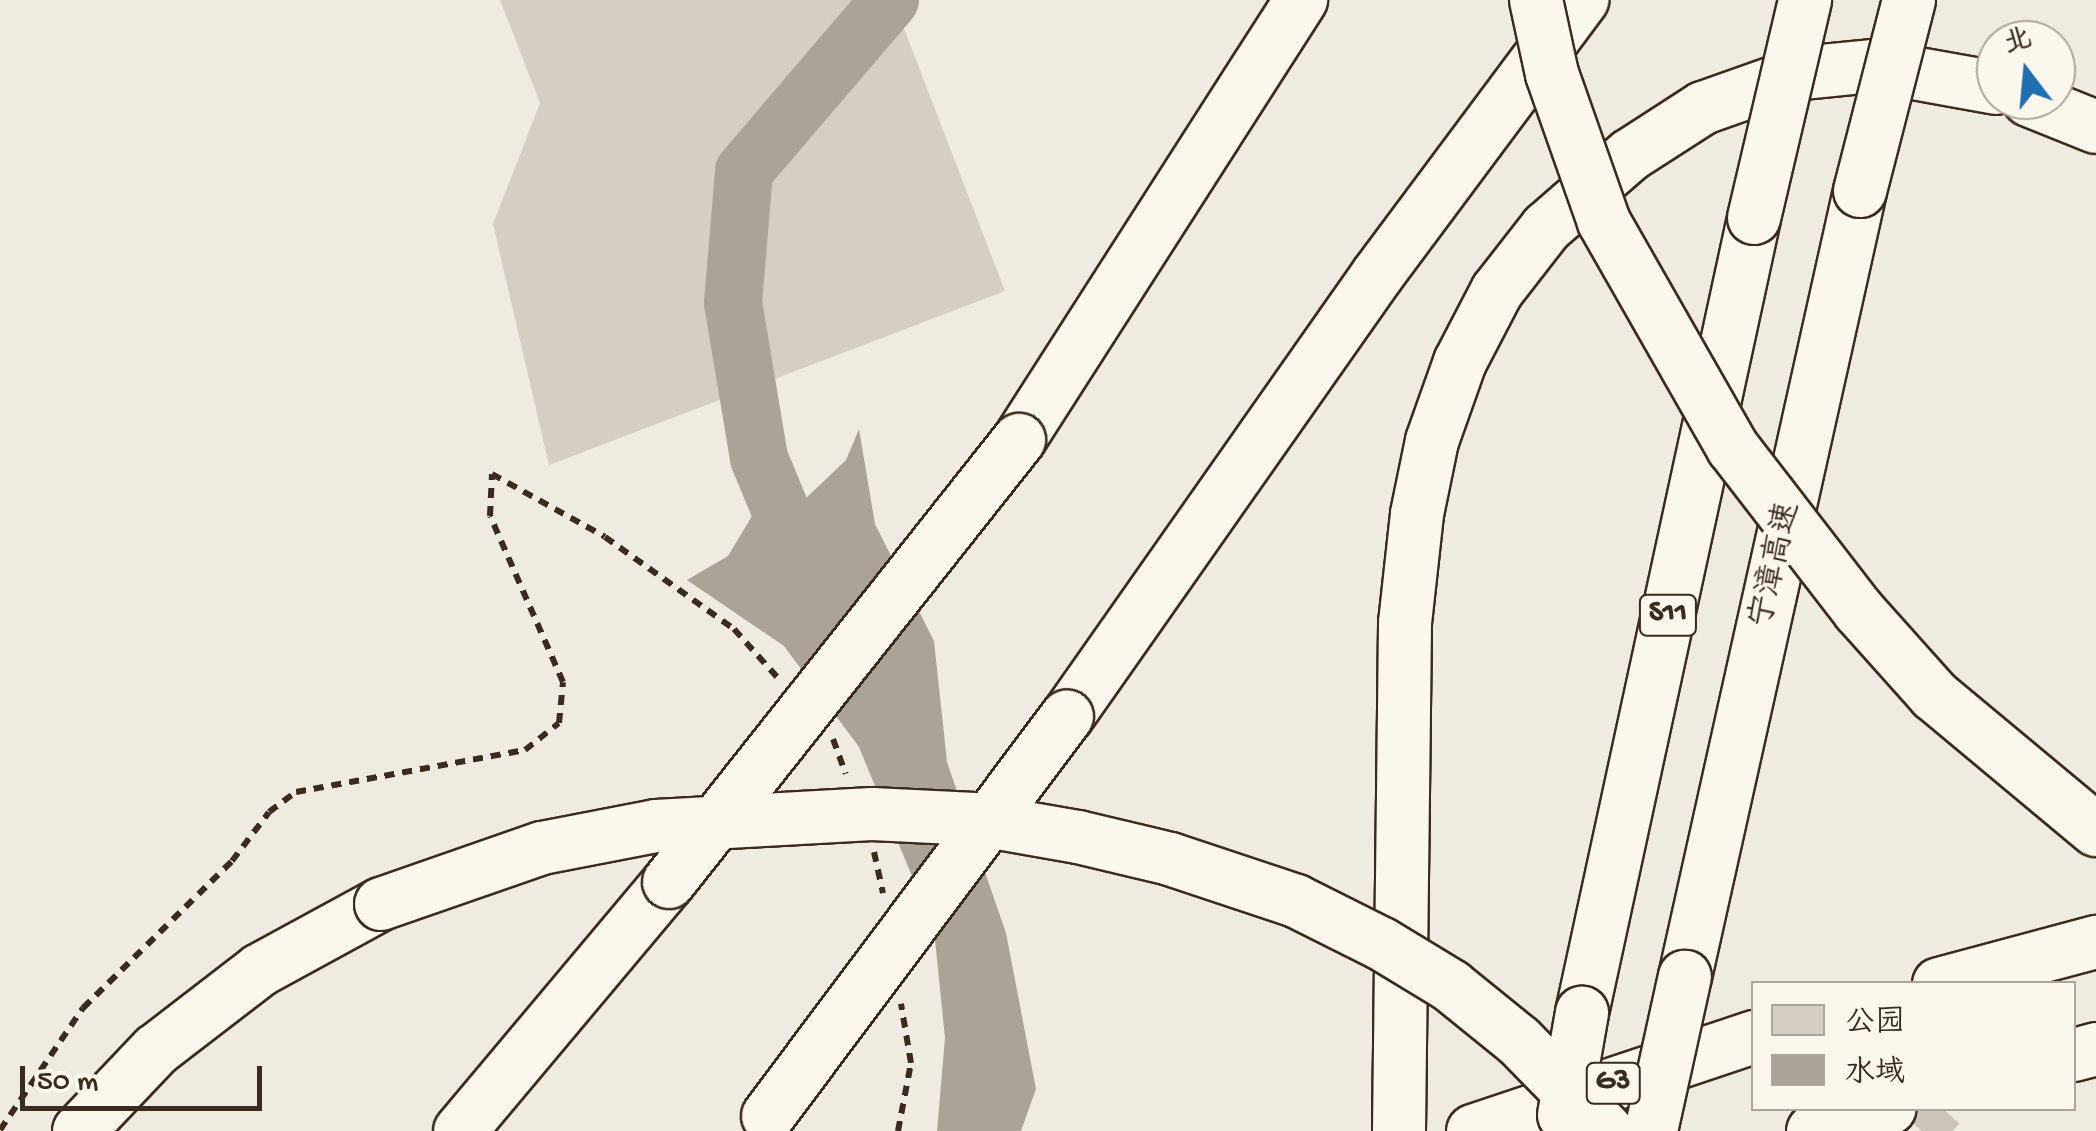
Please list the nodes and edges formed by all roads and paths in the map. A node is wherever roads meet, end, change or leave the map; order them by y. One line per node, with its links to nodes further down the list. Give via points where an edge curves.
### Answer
1 (1301, 0): 16 (highway, bridge, via 1019,440 669,882)
2 (1536, 0): 8 (highway, bridge, via 1552,74 1604,222 1733,448 1858,611 1934,696)
3 (1582, 0): 13 (highway, bridge, via 1378,274 1067,717)
4 (1804, 0): 19 (highway, S11, bridge, via 1582,1013)
5 (1909, 0): 21 (highway, 宁漳高速, bridge, via 1860,191)
6 (1976, 84): 17 (highway, via 1874,66 1802,73 1703,108 1630,154 1546,228 1497,292 1460,362 1432,441 1417,514 1405,623)
7 (492, 474): 14 (path, via 490,516 563,682 558,723 526,750 296,792 269,812 232,861 83,1008)
8 (2096, 830)
9 (2096, 942): 10 (highway)
10 (1950, 981)
11 (1751, 1038): 18 (highway, G3)
12 (1880, 1111): 22 (highway)
13 (762, 1123)
14 (0, 1130)
15 (79, 1131): 20 (highway, bridge, via 156,1050 245,981 381,904 542,848 656,826 872,814 975,819 1078,837 1170,858 1296,901 1450,986 1520,1041)
16 (460, 1131)
17 (1399, 1131)
18 (1474, 1131)
19 (1562, 1131)
20 (1607, 1131)
21 (1651, 1131)
22 (1813, 1131)

